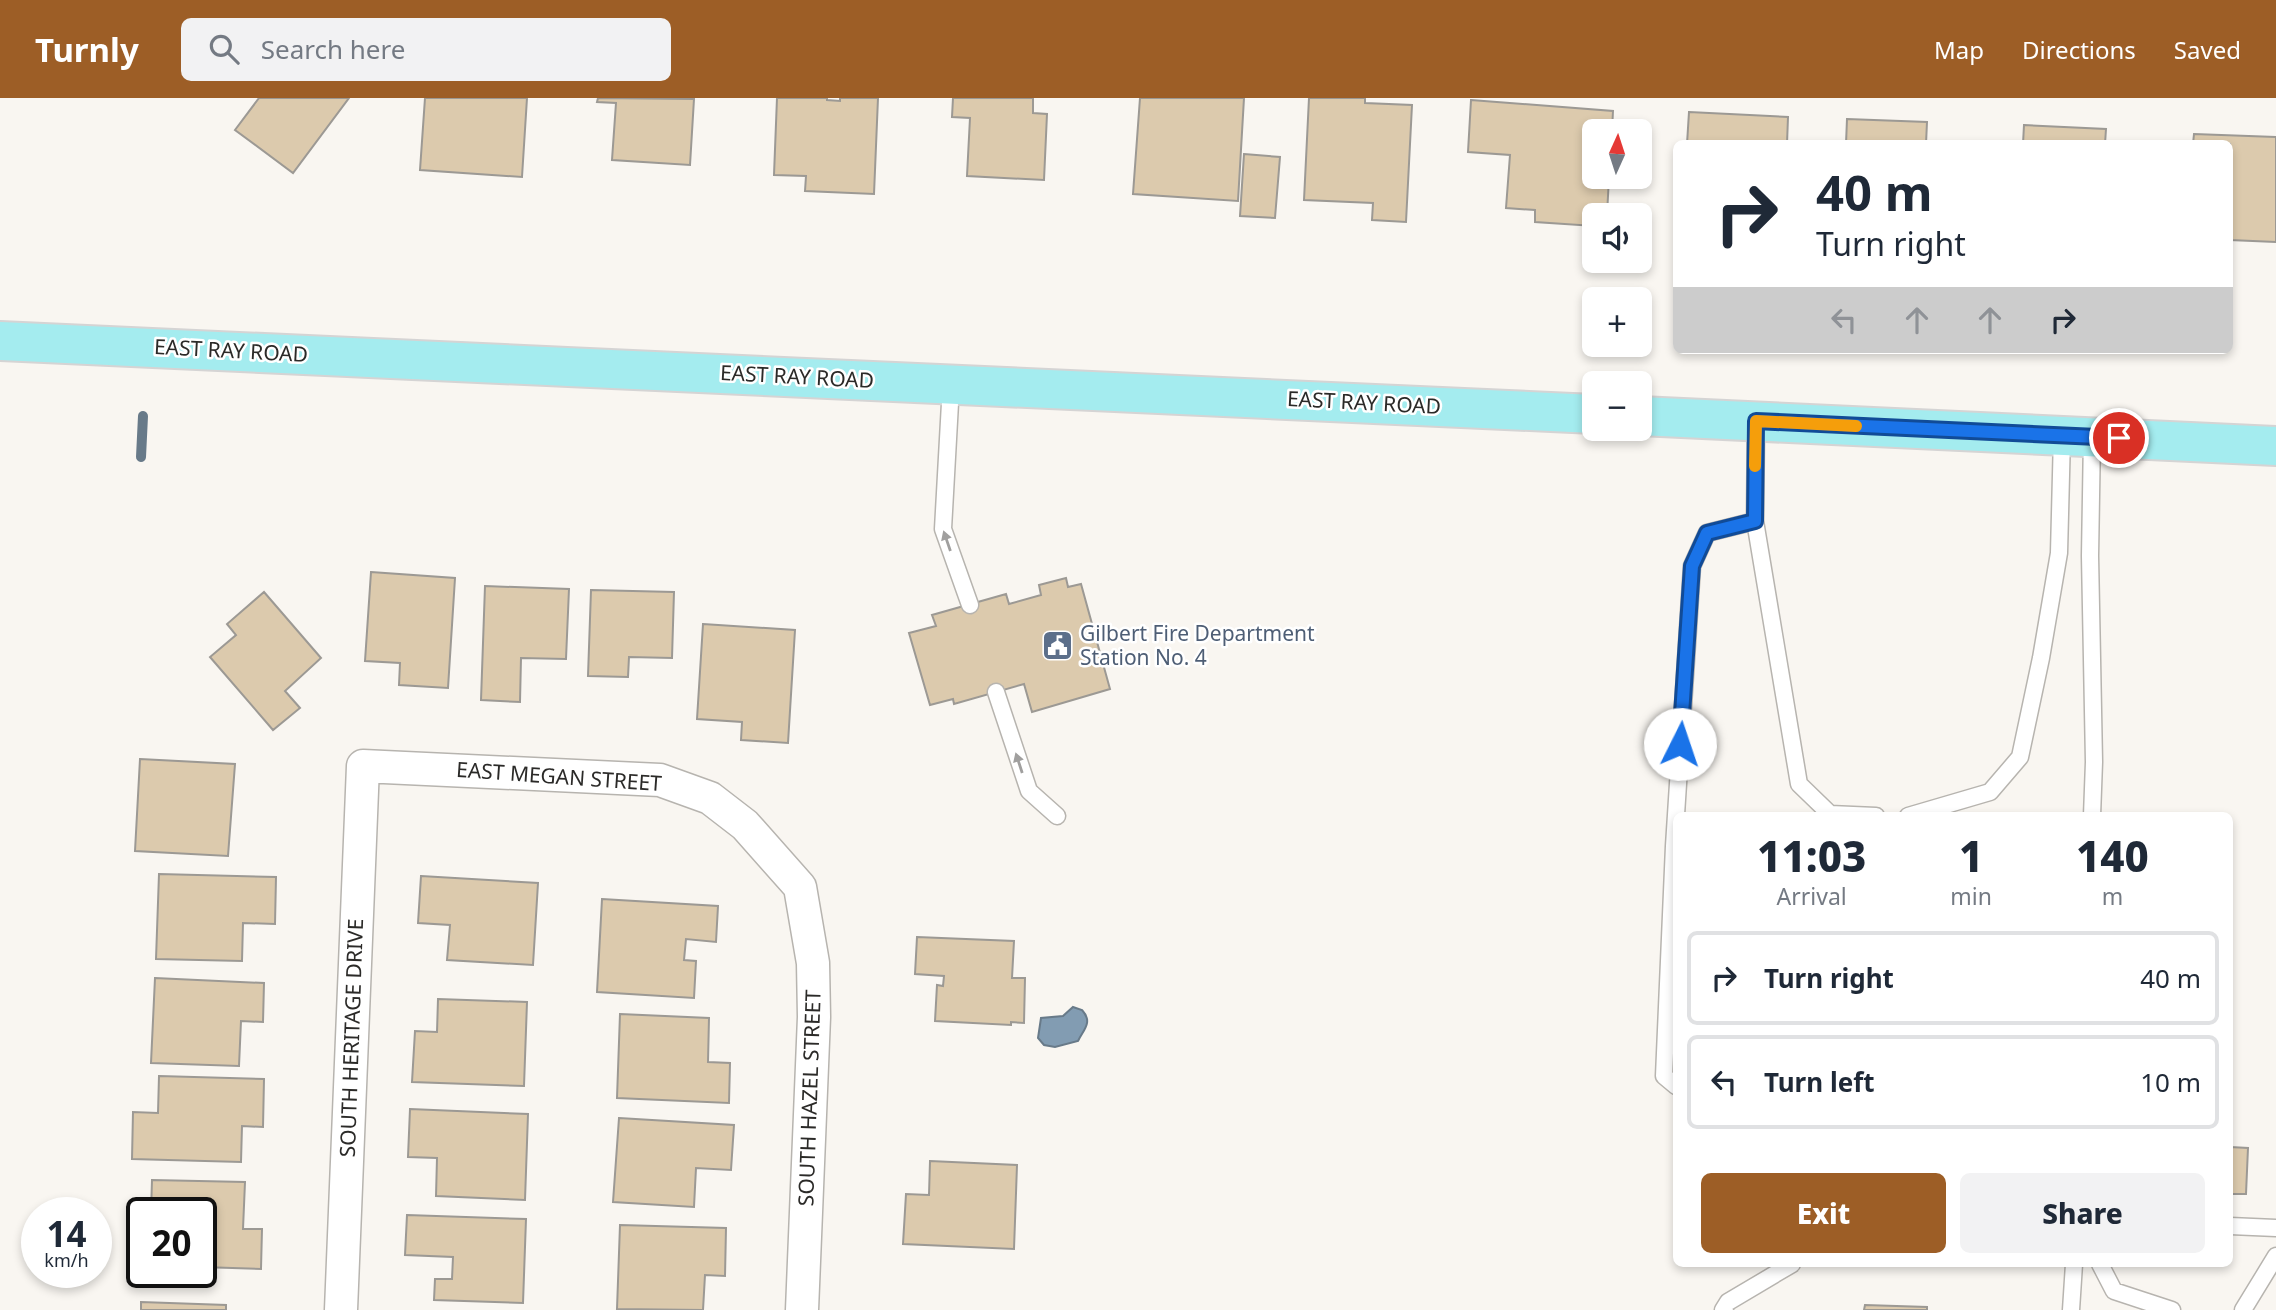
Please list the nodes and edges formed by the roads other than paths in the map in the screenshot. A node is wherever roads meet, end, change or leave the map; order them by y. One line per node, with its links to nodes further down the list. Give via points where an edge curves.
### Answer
1 (0, 341): 2 (main road, EAST RAY ROAD)
2 (951, 384): 3 (main road, EAST RAY ROAD); 9 (lane, one-way to 2, via 943,530)
3 (1582, 413)
4 (1652, 417): 5 (main road)
5 (1756, 421): 6 (main road); 8 (lane)
6 (2078, 436): 7 (main road); 14 (lane, via 2021,757 1990,792); 15 (lane, via 2090,555)
7 (2276, 446)
8 (1755, 521): 12 (lane, via 1707,533 1692,566); 13 (lane, via 1799,784)
9 (970, 605)
10 (996, 692): 16 (lane, one-way to 10, via 1029,791)
11 (363, 766): 18 (street, EAST MEGAN STREET, via 660,780 710,798 745,825); 26 (street, SOUTH HERITAGE DRIVE)
12 (1676, 812)
13 (1828, 812)
14 (1922, 812)
15 (2092, 812)
16 (1058, 816)
17 (1673, 869): 19 (lane, via 1664,1076)
18 (800, 887): 27 (street, SOUTH HAZEL STREET, via 813,963 814,1017)
19 (1673, 1084)
20 (2233, 1226): 21 (lane)
21 (2276, 1228)
22 (2276, 1256): 31 (lane)
23 (1787, 1267): 28 (lane, via 1728,1302)
24 (2074, 1267): 29 (lane)
25 (2102, 1267): 30 (lane, via 2114,1291)
26 (341, 1310)
27 (802, 1310)
28 (1724, 1310)
29 (2071, 1310)
30 (2172, 1310)
31 (2242, 1310)

